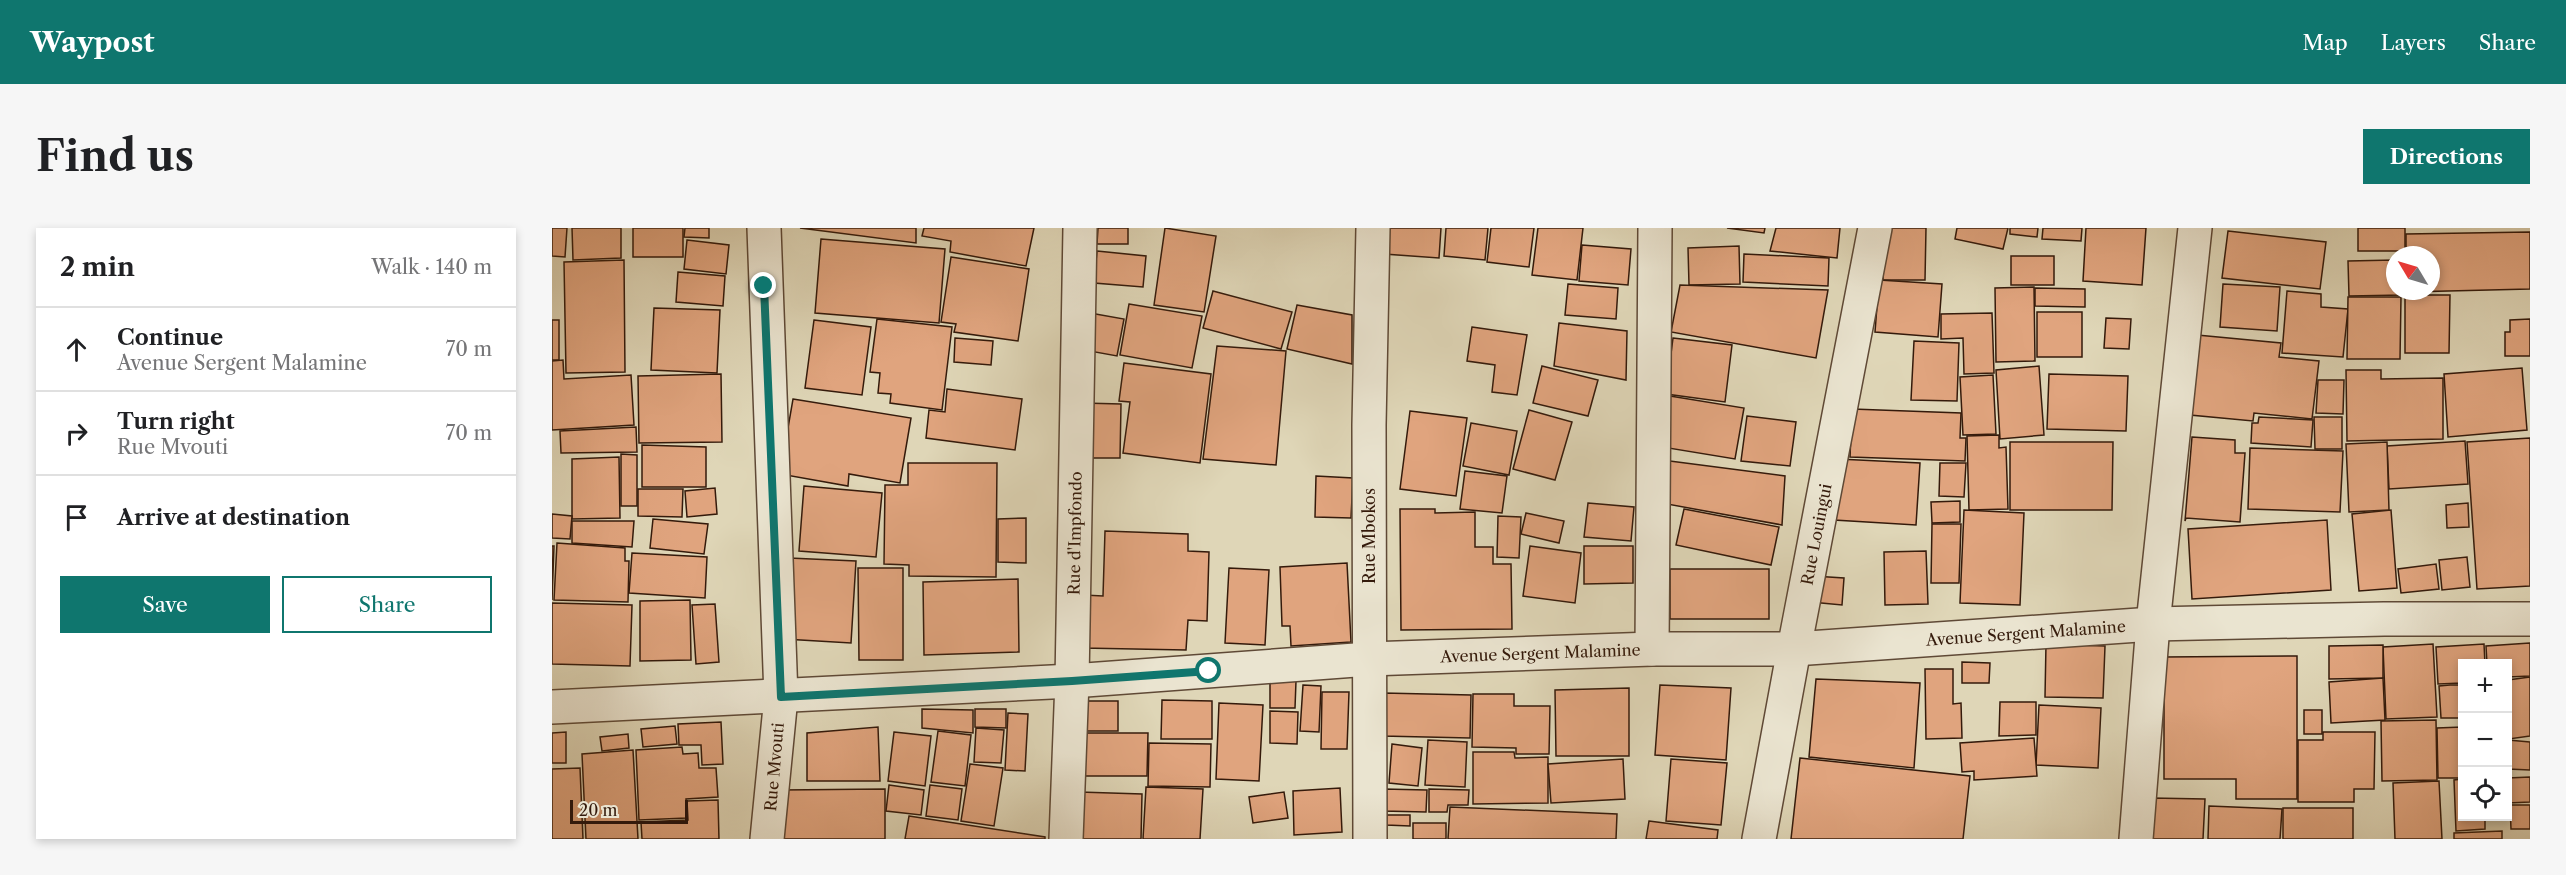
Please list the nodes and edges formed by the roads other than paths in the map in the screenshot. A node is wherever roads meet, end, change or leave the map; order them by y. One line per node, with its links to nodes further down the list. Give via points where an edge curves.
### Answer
1 (764, 228): 13 (street, Rue Mvouti)
2 (1080, 228): 12 (street, Rue d'Impfondo)
3 (1655, 228): 9 (street)
4 (1875, 228): 10 (street, Rue Louingui)
5 (2194, 228): 8 (street)
6 (1373, 231): 11 (street, Rue Mbokos)
7 (2530, 619): 8 (street, Avenue Sergent Malamine)
8 (2153, 624): 10 (street, Avenue Sergent Malamine); 19 (street)
9 (1652, 649): 10 (street, Avenue Sergent Malamine); 11 (street, Avenue Sergent Malamine)
10 (1794, 649): 18 (street, Rue Louingui)
11 (1369, 659): 12 (street, Avenue Sergent Malamine); 17 (street, Rue Mbokos)
12 (1072, 681): 13 (street, Avenue Sergent Malamine); 16 (street, Rue d'Impfondo)
13 (781, 697): 14 (street, Avenue Sergent Malamine); 15 (street, Rue Mvouti)
14 (552, 707)
15 (767, 839)
16 (1066, 839)
17 (1370, 839)
18 (1760, 839)
19 (2136, 839)

